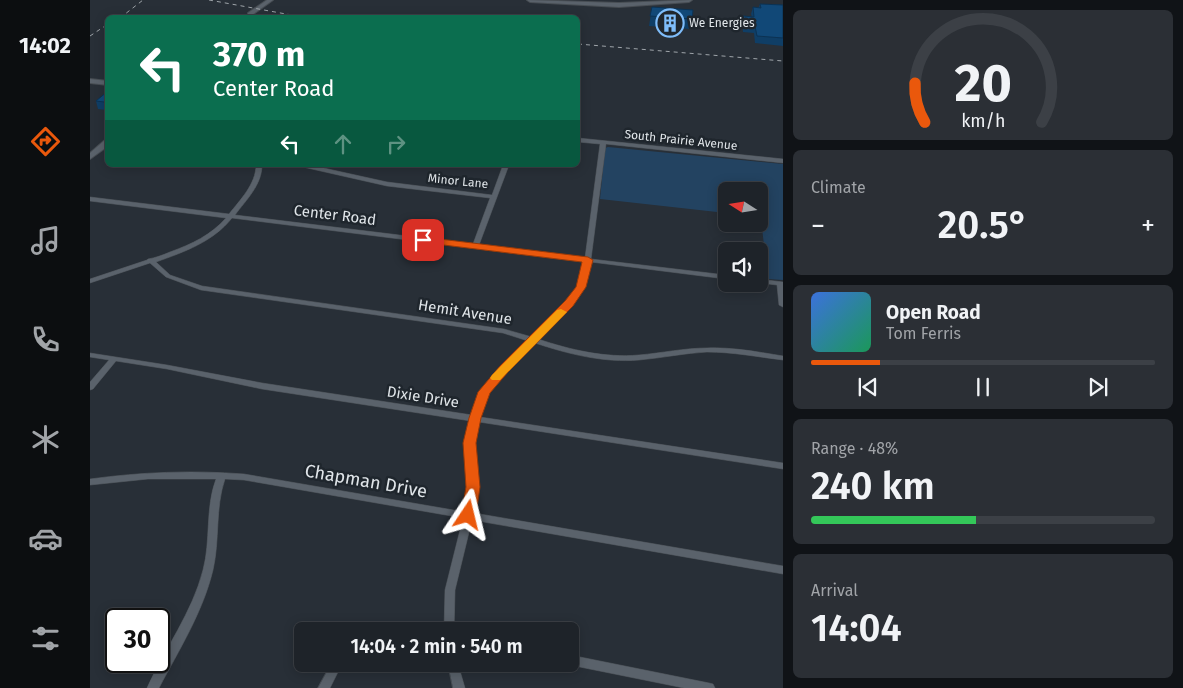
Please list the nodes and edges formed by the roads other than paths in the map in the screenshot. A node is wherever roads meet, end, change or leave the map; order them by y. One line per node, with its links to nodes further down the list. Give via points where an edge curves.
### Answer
1 (264, 0): 7 (street)
2 (270, 0): 8 (street)
3 (530, 0): 4 (street)
4 (541, 0): 6 (street)
5 (689, 0): 6 (street, via 648,5)
6 (605, 2)
7 (250, 15)
8 (250, 15)
9 (90, 81): 10 (street)
10 (105, 83)
11 (580, 140): 12 (street, South Prairie Avenue)
12 (603, 143): 15 (street, South Prairie Avenue); 24 (street)
13 (105, 145): 14 (street)
14 (90, 158)
15 (783, 161)
16 (258, 167): 21 (street, via 257,181)
17 (312, 167): 19 (street, Minor Lane, via 387,184)
18 (505, 167): 19 (street)
19 (494, 197): 22 (street)
20 (90, 199): 21 (street, Center Road)
21 (230, 216): 22 (street, Center Road); 23 (street, via 210,237)
22 (475, 246): 24 (street, Center Road)
23 (150, 260): 26 (street); 30 (street, Hemit Avenue, via 168,276 200,288 504,331)
24 (588, 260): 25 (street, Center Road); 30 (street, via 577,294)
25 (718, 276)
26 (90, 281)
27 (768, 282): 28 (street)
28 (782, 283): 29 (street)
29 (783, 305)
30 (534, 339): 33 (street, Hemit Avenue, via 564,350 601,357 637,358 712,350); 35 (street, via 491,383)
31 (90, 355): 32 (street, Dixie Drive)
32 (114, 358): 34 (street); 35 (street, Dixie Drive, via 262,386)
33 (783, 358)
34 (90, 387)
35 (475, 418): 36 (street, Dixie Drive); 39 (street, via 470,443 473,487)
36 (783, 466)
37 (222, 475): 38 (street, Chapman Drive, via 165,474); 39 (street, Chapman Drive); 45 (street, via 216,492 212,551 204,584)
38 (90, 482)
39 (468, 515): 40 (street, Chapman Drive); 41 (street, via 450,590)
40 (783, 570)
41 (448, 622)
42 (579, 662): 48 (street)
43 (333, 672): 46 (street)
44 (454, 672): 47 (street)
45 (153, 688)
46 (324, 688)
47 (459, 688)
48 (709, 688)

